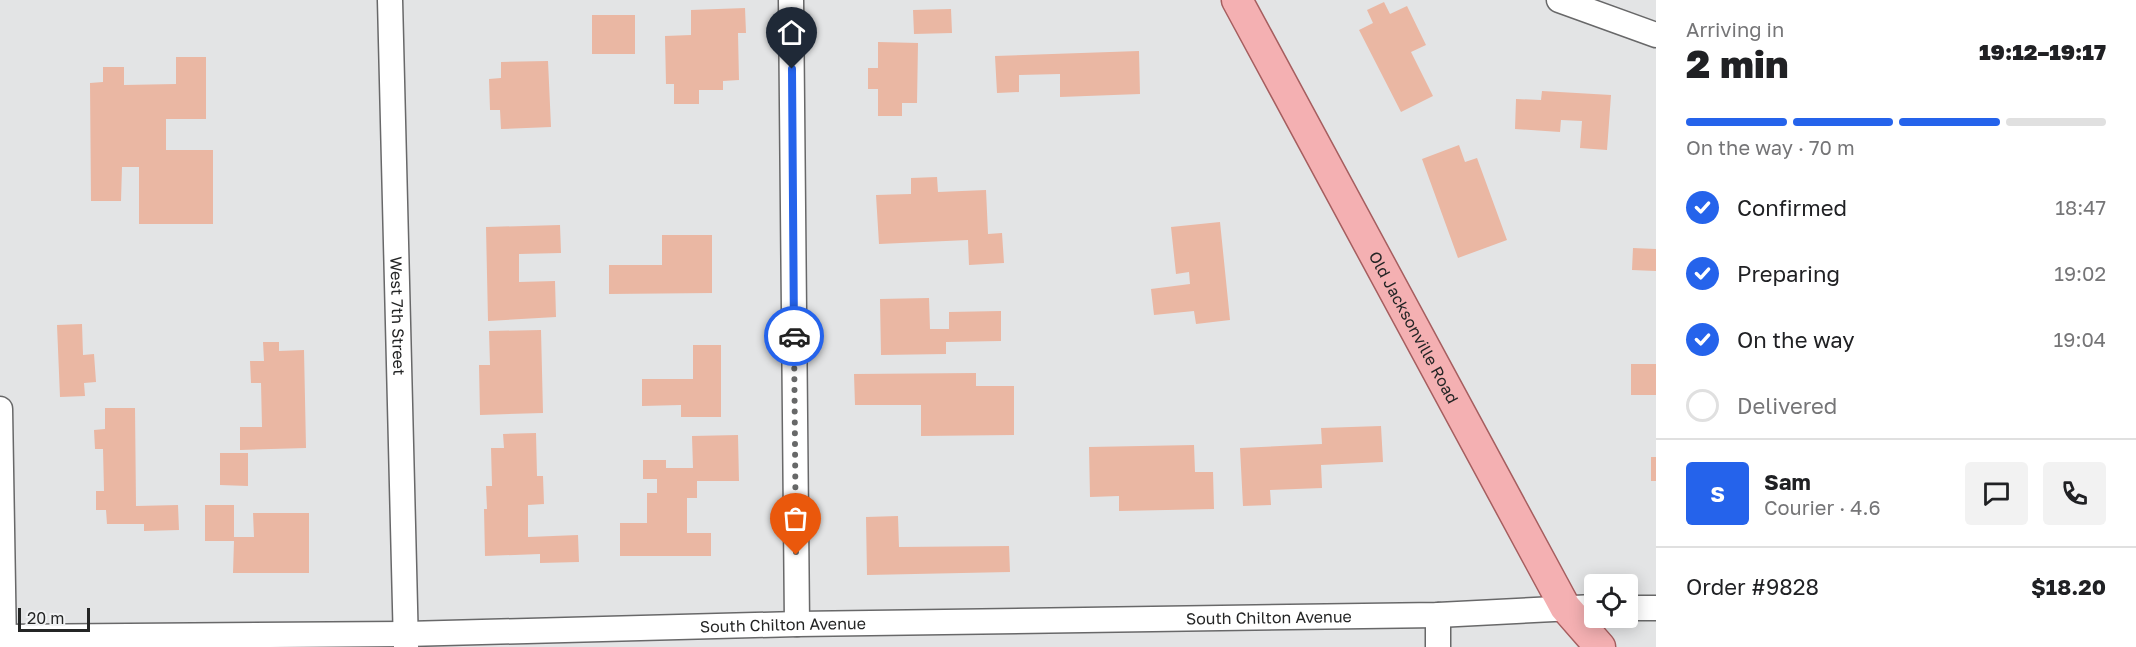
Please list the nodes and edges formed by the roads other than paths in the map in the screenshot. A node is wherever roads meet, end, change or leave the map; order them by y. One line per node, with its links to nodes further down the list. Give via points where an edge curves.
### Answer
1 (390, 0): 14 (street, West 7th Street)
2 (791, 0): 12 (street)
3 (1237, 0): 7 (main road, Old Jacksonville Road)
4 (1559, 0): 5 (street)
5 (1656, 35)
6 (0, 409): 13 (street)
7 (1565, 607): 8 (street, South Chilton Avenue); 11 (street, South Chilton Avenue); 16 (main road, Old Jacksonville Road)
8 (1584, 607)
9 (1638, 608): 10 (street)
10 (1656, 608)
11 (1438, 615): 12 (street, South Chilton Avenue); 15 (street)
12 (797, 624): 14 (street, South Chilton Avenue)
13 (3, 640): 14 (street, South Chilton Avenue)
14 (406, 640)
15 (1438, 647)
16 (1600, 647)

